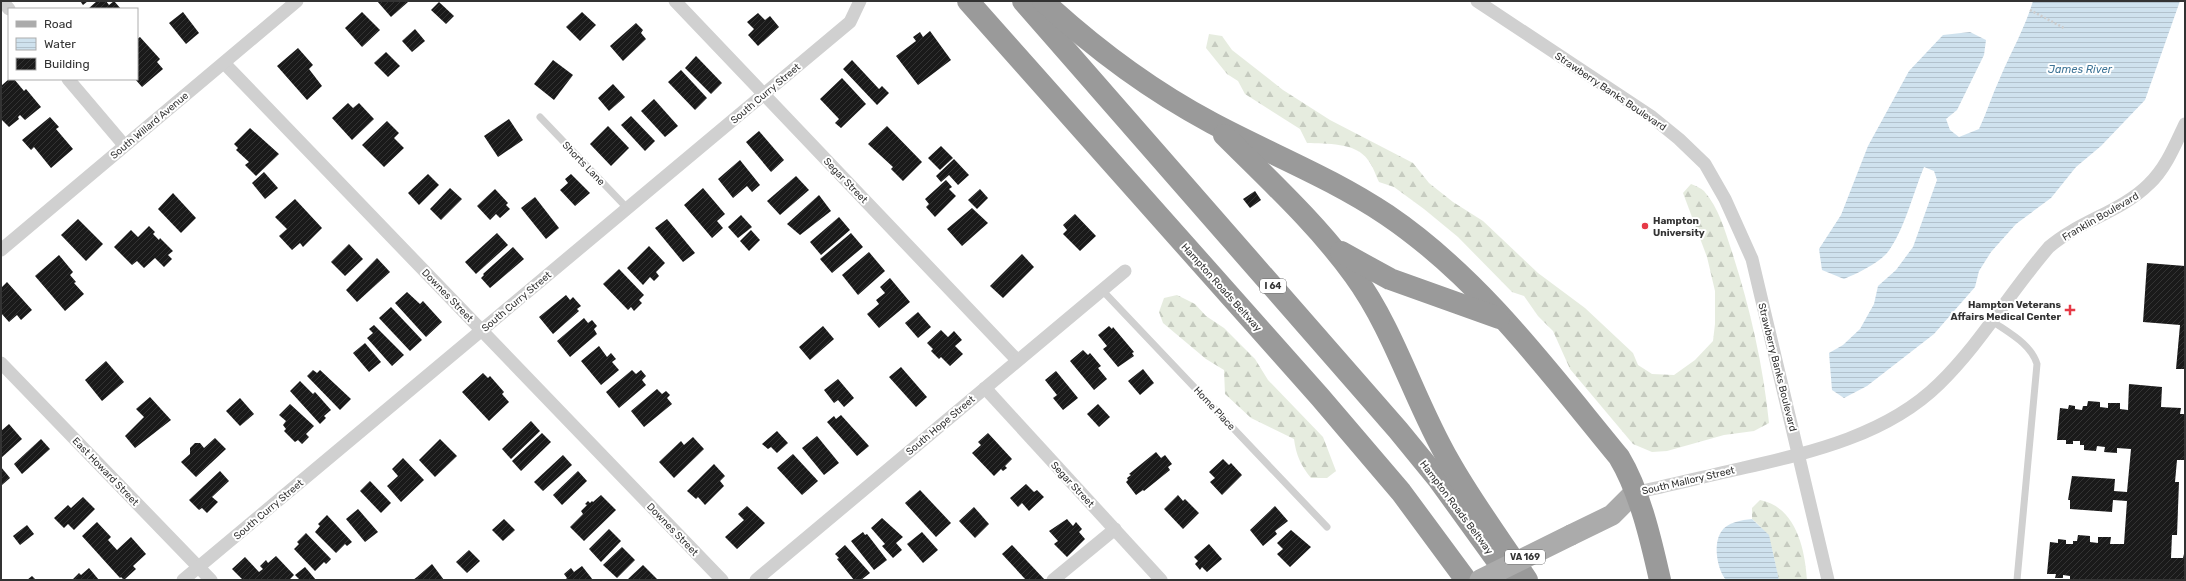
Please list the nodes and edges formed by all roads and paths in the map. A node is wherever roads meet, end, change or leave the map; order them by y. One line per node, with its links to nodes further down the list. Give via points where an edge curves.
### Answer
1 (297, 1): 10 (street, South Willard Avenue)
2 (675, 1): 12 (street, Segar Street)
3 (860, 1): 12 (street, South Curry Street, via 850,22)
4 (968, 1): 28 (highway, Hampton Roads Beltway)
5 (1023, 1): 43 (highway, Hampton Roads Beltway / I 64, via 1398,430 1461,510)
6 (1043, 1): 14 (highway, via 1122,68)
7 (1477, 1): 29 (street, Strawberry Banks Boulevard, via 1652,117 1705,164 1725,199 1752,258)
8 (2030, 10): 9 (path)
9 (2064, 28)
10 (224, 63): 16 (street, South Willard Avenue); 24 (street, Downes Street)
11 (69, 80): 16 (street)
12 (764, 94): 17 (street, South Curry Street); 25 (street, Segar Street)
13 (540, 117): 17 (lane, Shorts Lane)
14 (1212, 123): 18 (highway); 22 (highway, via 1287,159 1386,214 1453,267)
15 (2185, 124): 23 (street, Franklin Boulevard, via 2161,171 2150,184 2123,203 2062,236 2049,248)
16 (124, 144): 19 (street, South Willard Avenue)
17 (627, 208): 24 (street, South Curry Street)
18 (1332, 247): 22 (highway, via 1390,279); 44 (highway, via 1369,298 1449,461)
19 (1, 250)
20 (1125, 271): 21 (street, South Hope Street)
21 (1102, 290): 25 (street, South Hope Street); 31 (lane, Home Place)
22 (1506, 321): 30 (highway, via 1619,457)
23 (1992, 321): 29 (street, Franklin Boulevard, via 1960,363 1915,403 1861,434); 47 (lane, via 2027,346 2037,364)
24 (482, 330): 33 (street, South Curry Street); 36 (street, Downes Street)
25 (1017, 360): 27 (street, South Hope Street)
26 (1, 363): 33 (street, East Howard Street)
27 (985, 388): 32 (street, Segar Street); 37 (street, South Hope Street)
28 (1342, 422): 40 (highway, via 1385,494); 41 (highway, Hampton Roads Beltway, via 1401,492)
29 (1800, 455): 30 (street, South Mallory Street); 46 (street, Strawberry Banks Boulevard)
30 (1634, 493): 42 (main road, South Mallory Street / VA 169, bridge, via 1612,515); 45 (highway, via 1648,532)
31 (1327, 527)
32 (1115, 529): 38 (street); 39 (street, Segar Street)
33 (199, 567): 34 (street, South Curry Street); 35 (street, East Howard Street)
34 (183, 580)
35 (212, 580)
36 (722, 580)
37 (756, 580)
38 (1053, 580)
39 (1161, 580)
40 (1450, 580)
41 (1466, 580)
42 (1480, 580)
43 (1511, 580)
44 (1527, 580)
45 (1660, 580)
46 (1828, 580)
47 (2017, 580)

